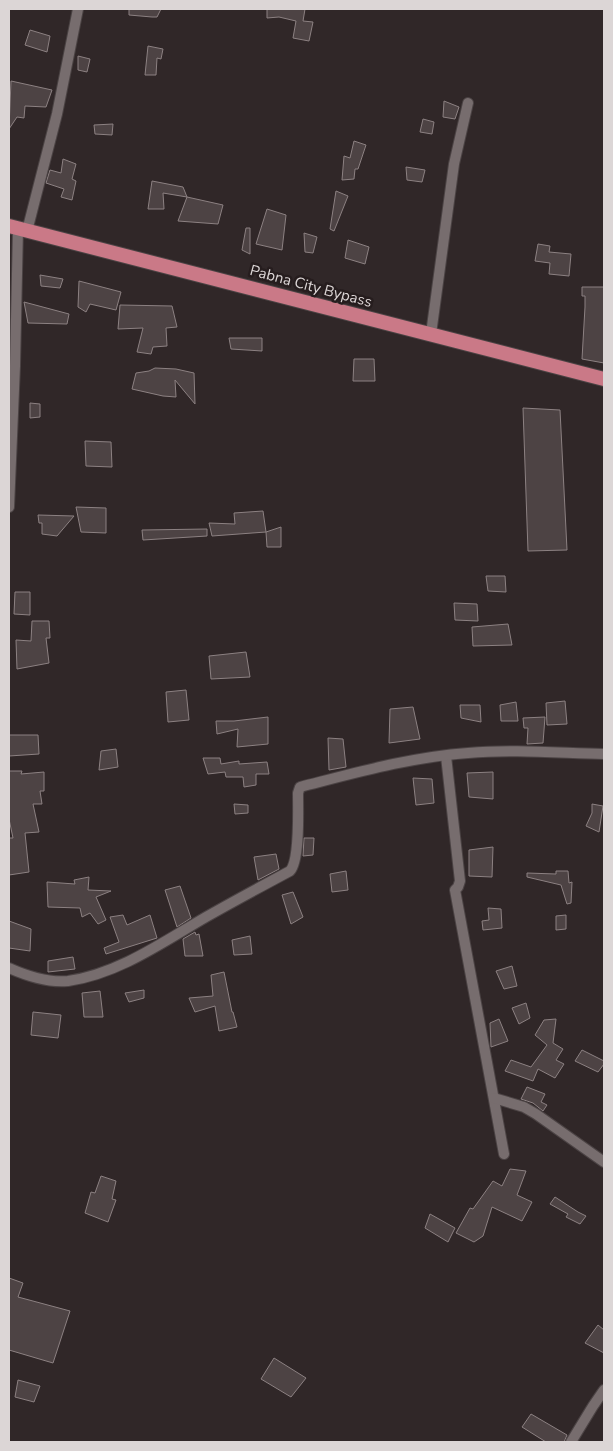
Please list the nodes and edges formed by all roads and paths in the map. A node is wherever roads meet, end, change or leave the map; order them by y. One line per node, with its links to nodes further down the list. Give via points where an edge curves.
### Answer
1 (78, 9): 3 (street, via 57,114)
2 (468, 103): 4 (street, via 454,164)
3 (18, 228): 4 (highway, Pabna City Bypass); 6 (street)
4 (431, 334): 5 (highway, Pabna City Bypass)
5 (604, 379)
6 (9, 507)
7 (604, 754): 8 (street, via 496,751)
8 (446, 756): 9 (street, via 300,787 294,867 134,958 66,981 32,978); 10 (street, via 460,880 455,890)
9 (9, 968)
10 (494, 1098): 11 (street); 12 (street, via 524,1107)
11 (504, 1154)
12 (604, 1162)
13 (604, 1390): 14 (street)
14 (571, 1442)

